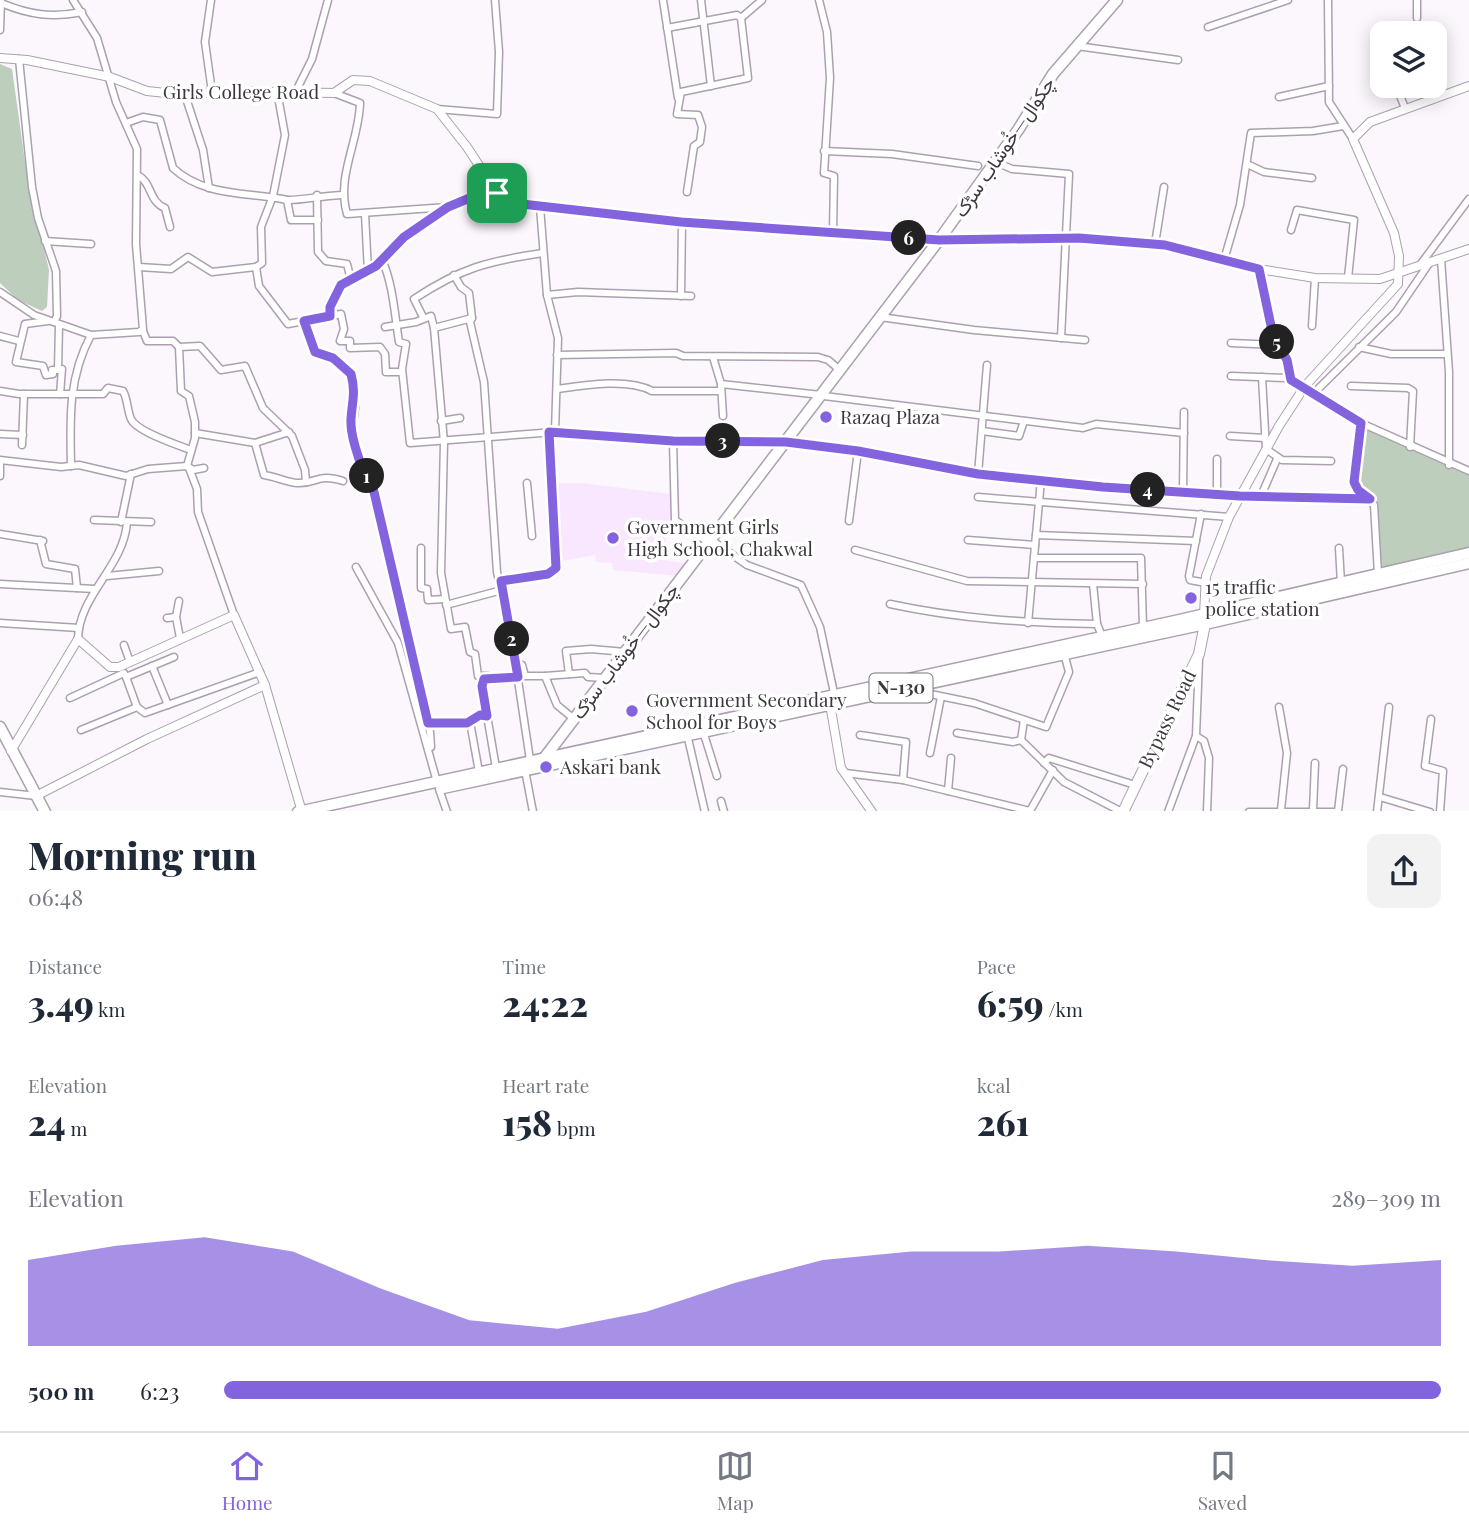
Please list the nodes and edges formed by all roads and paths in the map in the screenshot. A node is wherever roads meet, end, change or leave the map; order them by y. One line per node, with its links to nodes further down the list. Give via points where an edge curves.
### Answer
1 (73, 0): 14 (street)
2 (211, 0): 31 (street, via 205,42)
3 (328, 0): 30 (street, via 312,59)
4 (495, 0): 38 (street, via 497,114)
5 (663, 0): 19 (street)
6 (701, 0): 17 (street)
7 (762, 0): 15 (street)
8 (819, 0): 42 (street, via 830,78)
9 (1117, 0): 21 (highway, چکوال—خُوشاب سڑک)
10 (1289, 0): 18 (street)
11 (1328, 0): 27 (street)
12 (1417, 0): 16 (street)
13 (1, 2): 14 (street, via 34,15); 20 (street)
14 (82, 12): 25 (street)
15 (741, 18): 17 (street); 26 (street, via 748,78)
16 (1417, 18)
17 (703, 22): 19 (street); 26 (street)
18 (1208, 27)
19 (667, 28): 36 (street)
20 (0, 30)
21 (1077, 46): 24 (street); 43 (highway, چکوال—خُوشاب سڑک, via 1053,74)
22 (0, 58): 23 (street, Girls College Road)
23 (19, 59): 25 (street, Girls College Road); 67 (street, via 32,187)
24 (1178, 60)
25 (110, 77): 33 (street, Girls College Road, via 147,91); 39 (street)
26 (711, 86): 36 (street, via 681,92)
27 (1329, 86): 34 (street); 40 (street, via 1329,102)
28 (1469, 86): 37 (street)
29 (277, 91): 30 (street, Girls College Road); 31 (street, Girls College Road); 52 (street, via 285,135)
30 (296, 91): 32 (street, Girls College Road)
31 (212, 92): 33 (street, Girls College Road)
32 (334, 93): 38 (street, Girls College Road, via 353,80 370,81); 54 (street, via 360,103)
33 (185, 95): 49 (street, via 203,150)
34 (1279, 97)
35 (1401, 98): 37 (street)
36 (679, 104): 50 (street, via 677,114 698,115 702,127 700,142 694,146)
37 (1405, 108): 41 (street, via 1370,122)
38 (437, 109): 51 (street, Girls College Road)
39 (126, 123): 46 (street, via 137,149); 49 (street, via 143,117 160,120 173,167)
40 (1343, 126): 41 (street); 44 (street, via 1251,134)
41 (1353, 139): 81 (street, via 1394,233)
42 (824, 150): 45 (street); 64 (street, via 824,173 834,176)
43 (996, 162): 65 (street, via 1012,169 1069,174); 66 (highway, چکوال—خُوشاب سڑک)
44 (1247, 164): 47 (street, via 1264,172); 74 (street)
45 (978, 166)
46 (139, 176): 62 (street, via 154,201 164,208); 77 (street)
47 (1311, 178)
48 (1164, 187): 69 (street)
49 (209, 188): 52 (street, via 240,196)
50 (687, 192)
51 (497, 193): 57 (street); 58 (street, via 513,203)
52 (273, 195): 56 (street); 78 (street, via 261,227 261,263)
53 (317, 195): 54 (street); 56 (street); 60 (street)
54 (342, 195): 59 (street, via 347,214)
55 (1469, 199): 76 (street)
56 (287, 200): 60 (street, via 291,220)
57 (448, 207): 59 (street); 73 (street, via 404,237)
58 (540, 207): 61 (street); 71 (street)
59 (365, 215): 80 (street)
60 (318, 220): 85 (street, via 319,255 332,263 347,264)
61 (681, 222): 64 (street); 88 (street)
62 (170, 227)
63 (1291, 230): 84 (street, via 1297,210 1354,220)
64 (833, 233): 66 (street)
65 (1069, 238): 66 (street); 69 (street); 103 (street)
66 (939, 240): 92 (highway, چکوال—خُوشاب سڑک)
67 (45, 241): 68 (street); 95 (street, via 56,271)
68 (91, 244)
69 (1155, 244): 74 (street)
70 (1469, 249): 72 (street)
71 (543, 253): 82 (street, via 492,260); 87 (street)
72 (1441, 259): 75 (street); 110 (street)
73 (382, 260): 80 (street); 96 (street)
74 (1224, 260): 79 (street)
75 (1430, 262): 76 (street); 109 (street, via 1396,312)
76 (1419, 266): 81 (street)
77 (139, 267): 78 (street, via 171,269 188,257 212,272); 100 (street)
78 (256, 267): 94 (street, via 259,286 282,319 288,324)
79 (1259, 269): 83 (street); 107 (street)
80 (368, 271): 85 (street)
81 (1399, 273): 84 (street, via 1380,279); 121 (street, via 1398,284)
82 (454, 275): 91 (street, via 414,299); 93 (street, via 469,293)
83 (1315, 278): 84 (street); 97 (street)
84 (1348, 278)
85 (351, 280): 90 (street, via 341,285)
86 (0, 292): 95 (street)
87 (547, 295): 88 (street); 111 (street)
88 (681, 296): 89 (street)
89 (691, 296)
90 (330, 316): 94 (street); 117 (street, via 341,314 344,329 340,341 350,341 350,348 380,348 386,372)
91 (423, 317): 96 (street); 99 (street, via 431,316)
92 (880, 317): 103 (street); 115 (highway, چکوال—خُوشاب سڑک)
93 (472, 318): 99 (street); 145 (street)
94 (304, 321): 258 (street, via 315,352 333,358 351,374 352,429 364,474 374,490)
95 (54, 323): 102 (street); 105 (street, via 25,324); 114 (street)
96 (394, 325): 98 (street); 117 (street, via 399,342 405,344)
97 (1312, 326)
98 (385, 327)
99 (434, 328): 135 (street)
100 (143, 331): 102 (street); 108 (street, via 147,341 173,341)
101 (0, 335): 105 (street)
102 (90, 335): 116 (street)
103 (1061, 338): 104 (street)
104 (1085, 340)
105 (19, 341): 114 (street, via 16,362 43,366 46,375)
106 (1231, 343): 107 (street)
107 (1279, 345): 120 (street)
108 (179, 347): 139 (street, via 200,346 221,370 245,366 263,408); 141 (street, via 178,382 189,396)
109 (1359, 347): 110 (street, via 1391,354); 126 (street)
110 (1447, 354): 161 (street)
111 (558, 355): 112 (street, via 676,352); 124 (street)
112 (713, 357): 115 (street, via 824,358); 123 (street)
113 (987, 365): 133 (street)
114 (60, 368): 116 (street); 128 (street)
115 (840, 370): 130 (highway, چکوال—خُوشاب سڑک)
116 (75, 372): 129 (street)
117 (402, 372): 149 (street, via 410,443)
118 (1231, 376): 119 (street)
119 (1262, 377): 120 (street); 147 (street)
120 (1291, 380): 121 (street)
121 (1305, 386): 126 (street); 154 (street)
122 (1351, 386): 153 (street, via 1413,391)
123 (721, 388): 124 (street, via 652,391 643,386 612,385); 130 (street); 132 (street)
124 (558, 389): 140 (street)
125 (0, 391): 127 (street)
126 (1315, 392): 137 (street)
127 (24, 394): 128 (street); 144 (street)
128 (60, 394): 129 (street)
129 (71, 394): 155 (street, via 103,394 107,388 123,391 135,424); 162 (street)
130 (823, 395): 133 (street); 150 (highway, چکوال—خُوشاب سڑک)
131 (1184, 412): 142 (street)
132 (723, 416)
133 (983, 417): 136 (street); 138 (street)
134 (460, 418): 135 (street)
135 (441, 421): 149 (street)
136 (1024, 421): 138 (street, via 1019,436); 142 (street)
137 (1361, 423): 153 (street); 178 (street, via 1354,482)
138 (982, 431): 167 (street)
139 (289, 432): 151 (street); 171 (street)
140 (552, 432): 145 (street); 148 (street); 203 (street, via 556,568 548,574)
141 (195, 433): 151 (street); 155 (street)
142 (1184, 433): 173 (street)
143 (0, 434): 144 (street)
144 (23, 435): 152 (street)
145 (489, 435): 149 (street); 203 (street, via 493,541)
146 (1230, 436): 147 (street)
147 (1265, 438): 154 (street)
148 (673, 441): 150 (street); 189 (street, via 675,520)
149 (444, 442): 214 (street, via 441,559)
150 (786, 442): 156 (street); 189 (highway, چکوال—خُوشاب سڑک)
151 (256, 443): 171 (street, via 264,475)
152 (22, 445)
153 (1410, 447): 161 (street)
154 (1266, 449): 158 (street); 175 (street)
155 (191, 450): 163 (street)
156 (858, 451): 167 (street); 183 (street)
157 (1217, 459): 174 (street)
158 (1277, 459): 159 (street); 176 (street)
159 (1331, 461)
160 (0, 462): 162 (street); 168 (street)
161 (1449, 465): 165 (street)
162 (71, 466): 166 (street, via 112,475)
163 (188, 467): 164 (street); 166 (street); 216 (street, via 197,489 198,512)
164 (204, 468)
165 (1469, 471)
166 (131, 474): 184 (street)
167 (978, 474): 169 (street)
168 (0, 476)
169 (1041, 480): 173 (street); 179 (street)
170 (343, 481): 171 (street, via 323,477)
171 (306, 482)
172 (527, 483): 188 (street)
173 (1184, 492): 174 (street)
174 (1217, 494): 175 (street)
175 (1240, 496): 176 (street); 181 (street)
176 (1261, 496): 178 (street)
177 (978, 497): 179 (street)
178 (1370, 499): 201 (street)
179 (1039, 502): 180 (street); 187 (street)
180 (1201, 514): 181 (street); 191 (street)
181 (1228, 517): 205 (street)
182 (94, 520): 184 (street)
183 (849, 521)
184 (124, 522): 185 (street); 202 (street, via 124,544)
185 (151, 522)
186 (0, 534): 210 (street, via 41,541 46,564 75,569)
187 (1036, 535): 191 (street); 192 (street)
188 (532, 536)
189 (709, 540): 230 (highway, چکوال—خُوشاب سڑک); 248 (street, via 747,565 802,585 820,626)
190 (968, 540): 192 (street)
191 (1196, 541): 205 (street, via 1189,579)
192 (1035, 545): 197 (street)
193 (421, 548): 214 (street, via 421,588 427,589 428,600)
194 (1339, 548): 206 (street)
195 (855, 550): 204 (street, via 967,581)
196 (1469, 553): 201 (highway, N-130)
197 (1034, 558): 204 (street); 209 (street, via 1141,558)
198 (1469, 563): 219 (highway, N-130)
199 (355, 567): 271 (street, via 398,643)
200 (159, 570): 202 (street)
201 (1378, 574): 206 (highway, N-130)
202 (105, 577): 211 (street)
203 (501, 581): 212 (street)
204 (1032, 583): 208 (street); 222 (street)
205 (1206, 583): 219 (street)
206 (1341, 583): 219 (highway, N-130)
207 (0, 584): 210 (street)
208 (1093, 584): 209 (street); 223 (street)
209 (1143, 584): 225 (street)
210 (77, 588): 211 (street)
211 (95, 589): 224 (street)
212 (502, 590): 214 (street); 235 (street)
213 (179, 601): 217 (street)
214 (445, 602): 243 (street, via 451,629 465,627 478,676)
215 (890, 604): 222 (street)
216 (234, 615): 227 (street); 237 (street)
217 (176, 617): 218 (street); 227 (street)
218 (167, 618)
219 (1209, 619): 220 (highway, N-130); 232 (main road, Bypass Road)
220 (1191, 622): 225 (highway, N-130); 231 (highway, N-130)
221 (0, 623): 224 (street)
222 (1028, 623): 223 (street)
223 (1097, 624): 226 (street)
224 (79, 628): 228 (street)
225 (1143, 628): 226 (highway, N-130)
226 (1102, 636): 248 (highway, N-130)
227 (180, 638): 234 (street)
228 (78, 639): 234 (street, via 110,667); 270 (street)
229 (124, 645): 234 (street)
230 (625, 652): 238 (street, via 566,651); 242 (highway, چکوال—خُوشاب سڑک)
231 (1064, 653): 245 (highway, N-130); 256 (street, via 1069,671 1046,727)
232 (1199, 654): 265 (street); 285 (main road, Bypass Road)
233 (174, 657): 236 (street)
234 (130, 663)
235 (516, 664): 239 (street, via 522,665 525,676); 241 (street)
236 (152, 666): 240 (street); 249 (street)
237 (260, 672): 244 (street); 249 (street)
238 (569, 674): 239 (street); 242 (street)
239 (545, 676): 254 (street, via 557,705)
240 (126, 677): 247 (street, via 124,673); 250 (street)
241 (518, 677): 243 (street); 274 (street)
242 (605, 678): 254 (highway, چکوال—خُوشاب سڑک)
243 (489, 679): 253 (street, via 484,679 482,686)
244 (265, 685): 290 (street, via 147,739); 294 (street)
245 (902, 688): 246 (street); 248 (highway, N-130)
246 (941, 697): 256 (street); 272 (street)
247 (70, 698)
248 (832, 699): 261 (highway, N-130); 268 (highway, N-130); 281 (street)
249 (168, 705): 250 (street, via 145,713)
250 (137, 707): 260 (street)
251 (1279, 707): 291 (street, via 1287,753)
252 (1389, 707): 288 (street)
253 (487, 716): 257 (street); 277 (street)
254 (574, 719): 274 (highway, چکوال—خُوشاب سڑک)
255 (1431, 719): 308 (street, via 1424,766 1443,771)
256 (1024, 720): 266 (street)
257 (470, 722): 258 (street); 280 (street)
258 (428, 723): 271 (street)
259 (0, 727): 270 (highway)
260 (80, 730)
261 (703, 731): 263 (highway, N-130); 282 (street)
262 (957, 733): 266 (street)
263 (687, 734): 268 (highway, N-130); 298 (street)
264 (860, 735): 267 (street)
265 (1196, 736): 302 (street); 303 (street, via 1204,741 1209,758)
266 (1021, 740): 275 (street)
267 (906, 742): 269 (street); 283 (street)
268 (627, 743): 274 (highway, N-130)
269 (915, 743)
270 (5, 744): 290 (highway)
271 (428, 748): 284 (street)
272 (930, 753)
273 (951, 758): 287 (street)
274 (535, 763): 277 (highway, N-130); 284 (highway, N-130); 297 (street)
275 (1044, 763): 279 (street); 285 (street, via 1049,758)
276 (1315, 763): 292 (street)
277 (495, 768): 280 (highway, N-130)
278 (1343, 769): 305 (street)
279 (1052, 770): 287 (street, via 1030,811); 301 (street, via 1064,782)
280 (479, 772): 284 (highway, N-130)
281 (845, 773): 283 (street); 300 (street)
282 (718, 776)
283 (903, 780): 287 (street)
284 (438, 785): 294 (highway, N-130); 295 (highway, N-130); 296 (street)
285 (1135, 785): 301 (main road, Bypass Road)
286 (0, 792): 290 (street)
287 (948, 792)
288 (1380, 797): 293 (street); 306 (street)
289 (720, 801): 299 (street)
290 (39, 806)
291 (1281, 810): 292 (street); 304 (street)
292 (1313, 810): 305 (street)
293 (1416, 810): 307 (street)
294 (301, 811)
295 (332, 811)
296 (447, 811)
297 (533, 811)
298 (705, 811)
299 (724, 811)
300 (872, 811)
301 (1122, 811)
302 (1168, 811)
303 (1207, 811)
304 (1249, 811)
305 (1338, 811)
306 (1377, 811)
307 (1430, 811)
308 (1440, 811)

